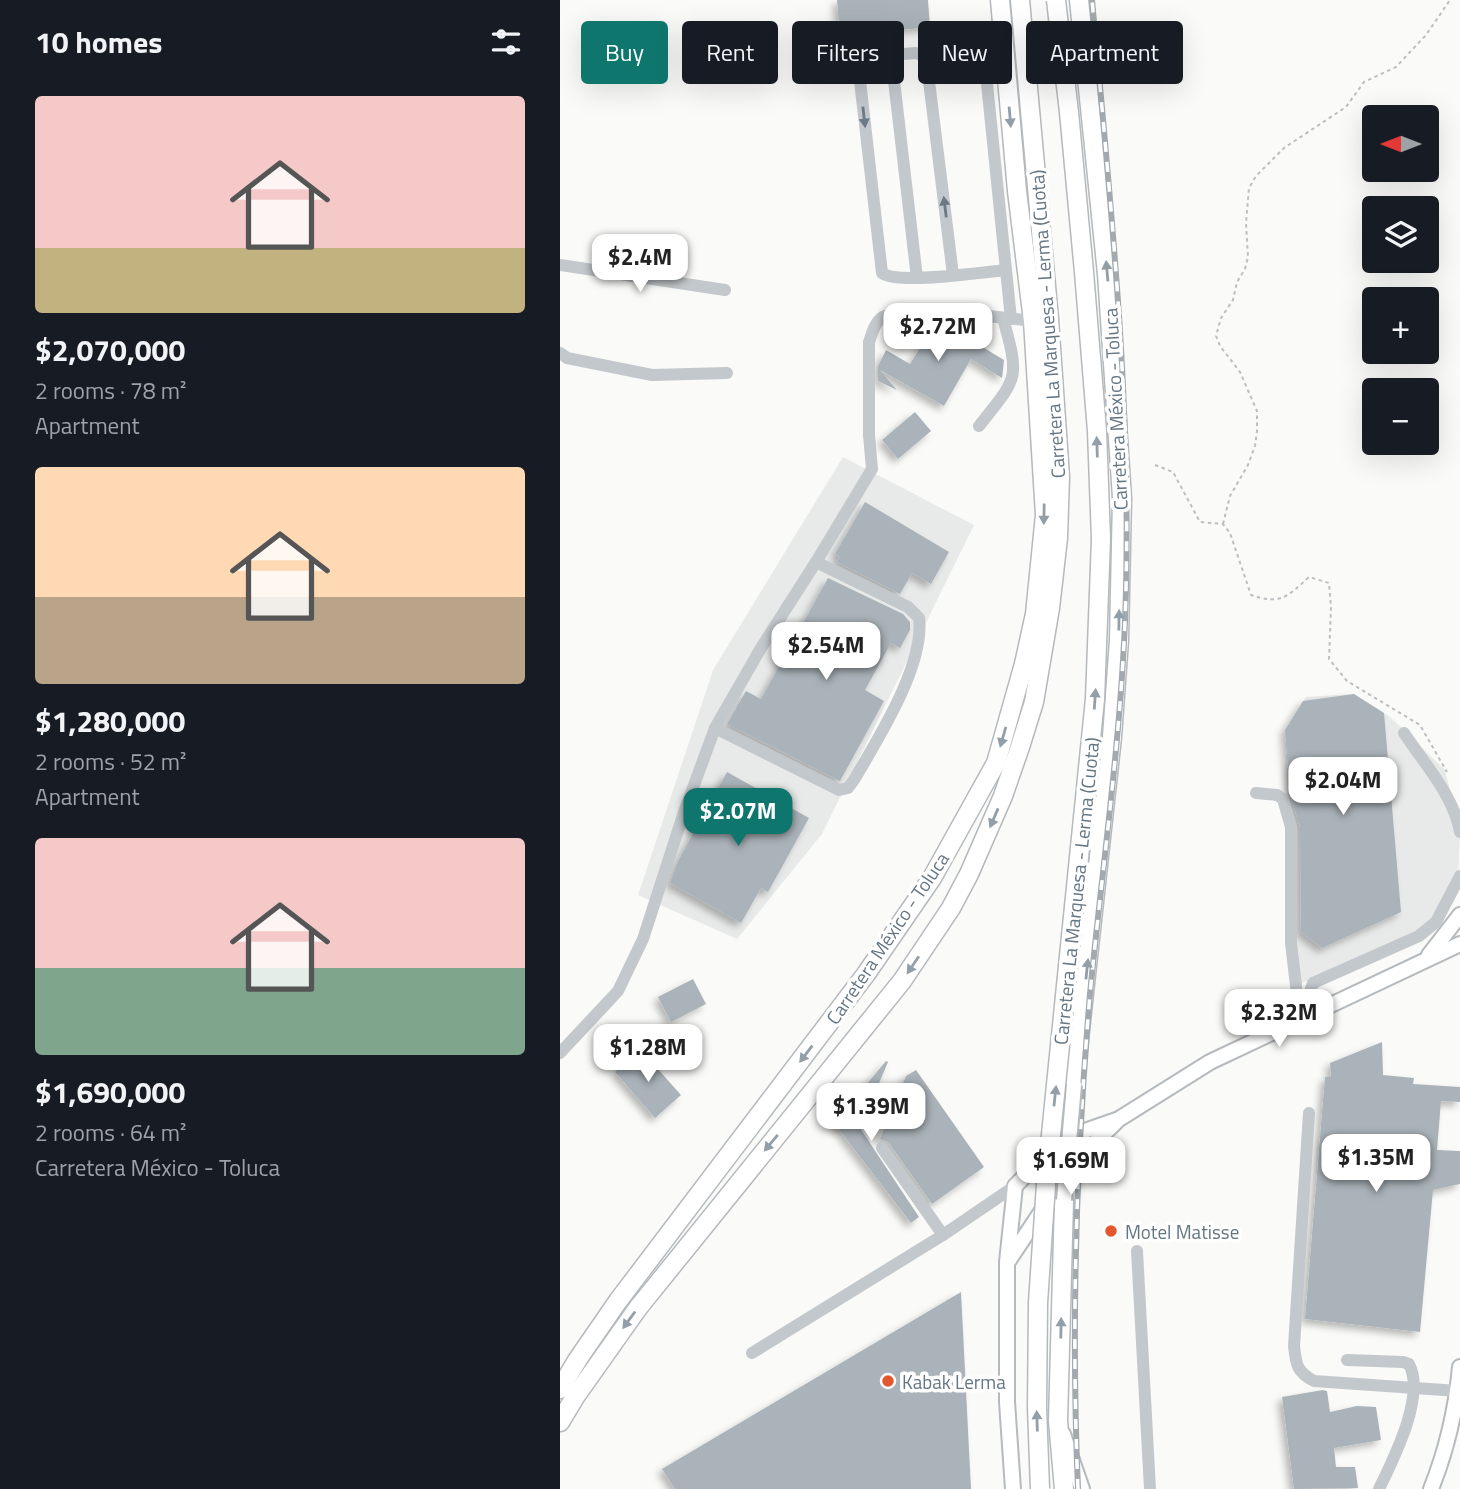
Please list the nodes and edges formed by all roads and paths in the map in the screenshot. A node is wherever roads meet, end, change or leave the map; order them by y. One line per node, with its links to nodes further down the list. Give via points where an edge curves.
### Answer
1 (1000, 0): 6 (highway, Carretera México - Toluca)
2 (1020, 0): 52 (highway, Carretera La Marquesa - Lerma (Cuota), one-way to 52, via 1058,432 1058,538 1034,702 1003,796 951,908 867,1027 638,1308)
3 (1056, 0): 54 (highway, Carretera La Marquesa - Lerma (Cuota), one-way to 3, bridge, via 1038,1303 1095,699 1101,540 1084,272)
4 (1079, 0): 36 (highway, Carretera México - Toluca, one-way to 4, via 1113,723 1122,498 1107,274)
5 (1450, 0): 23 (path, via 1396,67 1364,82 1346,107 1284,148 1249,188 1248,257 1216,336 1240,372 1257,411 1257,431)
6 (1002, 21)
7 (904, 54): 14 (street, one-way to 7, via 926,57)
8 (860, 84): 15 (street, one-way to 15, via 881,273 887,278)
9 (894, 84): 15 (street)
10 (986, 84): 13 (street)
11 (1007, 84): 18 (highway, Carretera México - Toluca, one-way to 18)
12 (561, 268): 16 (street)
13 (1006, 270): 14 (street); 17 (street)
14 (953, 275): 15 (street)
15 (917, 278)
16 (725, 290)
17 (1007, 318): 18 (street); 21 (street, via 1013,374 1009,388); 24 (street, via 892,313 873,328 869,342 872,469)
18 (1033, 321): 49 (highway, Carretera México - Toluca, one-way to 49, via 1045,515 1035,614 996,763 932,878 866,974 618,1301)
19 (560, 354): 20 (street, via 652,375)
20 (727, 373)
21 (979, 426)
22 (1154, 465): 23 (path, via 1173,472 1200,522)
23 (1223, 524): 27 (path, via 1251,595 1270,601 1290,594 1309,577 1329,583 1329,659 1347,681 1420,725)
24 (817, 562): 25 (street); 25 (street, via 908,607 919,618 912,665 854,780 848,788 831,789)
25 (715, 728): 35 (street, via 633,960 618,991)
26 (1404, 733): 29 (street, via 1438,782)
27 (1449, 775)
28 (1256, 793): 34 (street, via 1283,799 1291,827 1291,943)
29 (1460, 832)
30 (1460, 876): 34 (street, via 1436,922 1419,936 1313,983)
31 (1460, 915): 33 (main road)
32 (1460, 944): 33 (main road)
33 (1427, 958): 34 (main road)
34 (1307, 1017): 38 (main road, via 1210,1062)
35 (560, 1052)
36 (1074, 1085): 41 (main road, Carretera México - Toluca, bridge)
37 (1309, 1113): 48 (street, via 1296,1362 1302,1375 1314,1381)
38 (1119, 1119): 40 (main road, via 1076,1134 1052,1149); 44 (main road, via 1073,1164)
39 (881, 1148): 42 (street)
40 (1015, 1186): 42 (street); 44 (main road)
41 (1064, 1200): 51 (highway, Carretera México - Toluca, one-way to 41)
42 (943, 1235): 45 (street)
43 (1137, 1251): 57 (street)
44 (1007, 1262): 53 (main road, via 1007,1402)
45 (752, 1353)
46 (1346, 1360): 48 (street, via 1409,1364)
47 (1460, 1367): 50 (main road)
48 (1413, 1386): 50 (street); 58 (street, via 1405,1429)
49 (560, 1389)
50 (1458, 1391): 59 (main road, via 1444,1457)
51 (1058, 1421): 55 (highway, Carretera México - Toluca); 56 (main road)
52 (560, 1422)
53 (1013, 1489)
54 (1040, 1489)
55 (1064, 1489)
56 (1082, 1489)
57 (1150, 1489)
58 (1379, 1489)
59 (1431, 1489)

